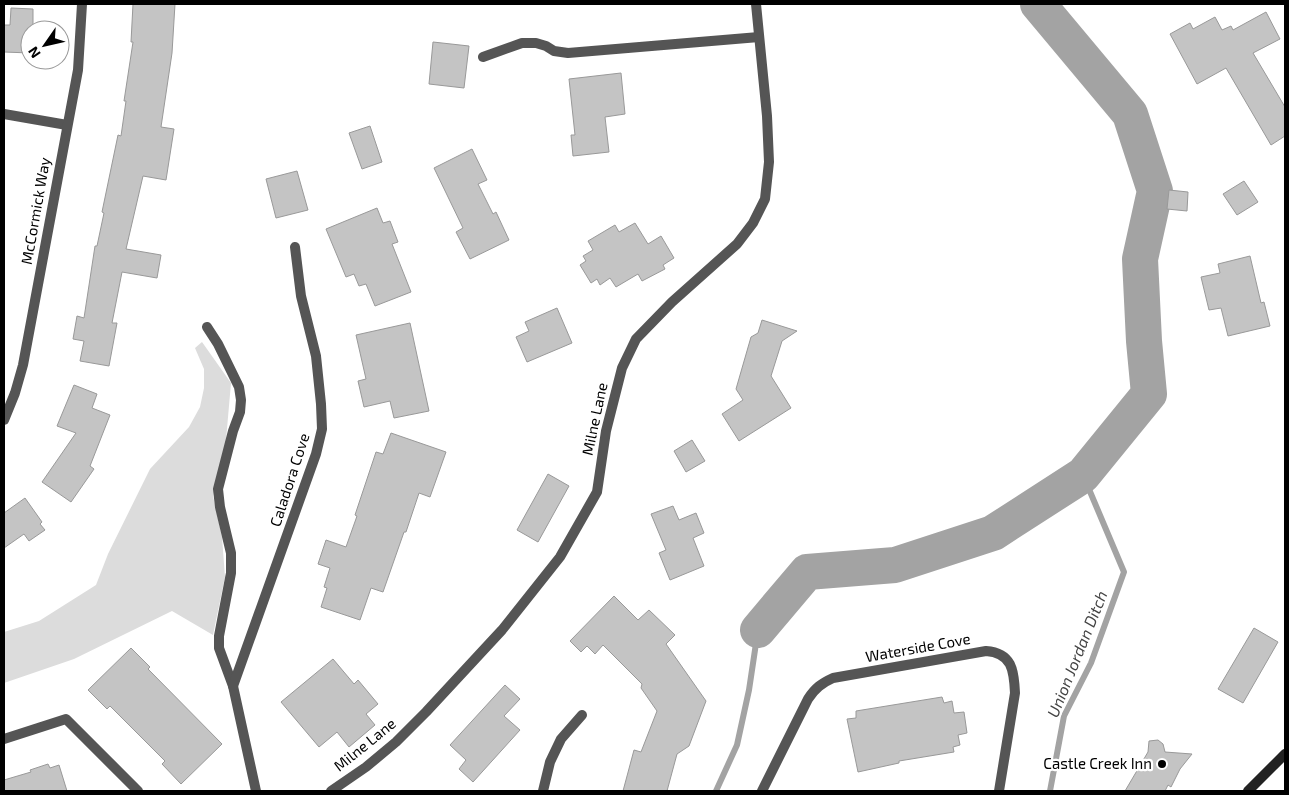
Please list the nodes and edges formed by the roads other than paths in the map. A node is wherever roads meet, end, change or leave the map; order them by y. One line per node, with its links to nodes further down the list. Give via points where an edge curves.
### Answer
1 (82, 4): 6 (street, McCormick Way, via 78,70)
2 (756, 4): 3 (street, Milne Lane)
3 (759, 37): 4 (street, via 568,53 536,43 522,43); 16 (street, Milne Lane, via 769,162 765,199 753,223 737,244 636,339 622,368 606,431 596,492 560,557 502,630 426,712 366,767)
4 (483, 58)
5 (4, 114): 6 (street)
6 (67, 125): 9 (street, McCormick Way, via 23,365)
7 (295, 247): 10 (street, Caladora Cove, via 301,296 316,356 322,429 316,454)
8 (207, 327): 10 (street, via 218,344 241,400 218,489 231,553 219,648)
9 (4, 420)
10 (233, 686): 15 (street)
11 (582, 715): 17 (street, via 561,739 550,762)
12 (4, 739): 14 (street, via 66,719)
13 (1285, 754): 20 (street)
14 (138, 791)
15 (256, 791)
16 (331, 791)
17 (544, 791)
18 (762, 791): 19 (street, Waterside Cove, via 808,699 821,684 833,678 986,651 1001,654 1007,659 1015,679)
19 (999, 791)
20 (1248, 791)

